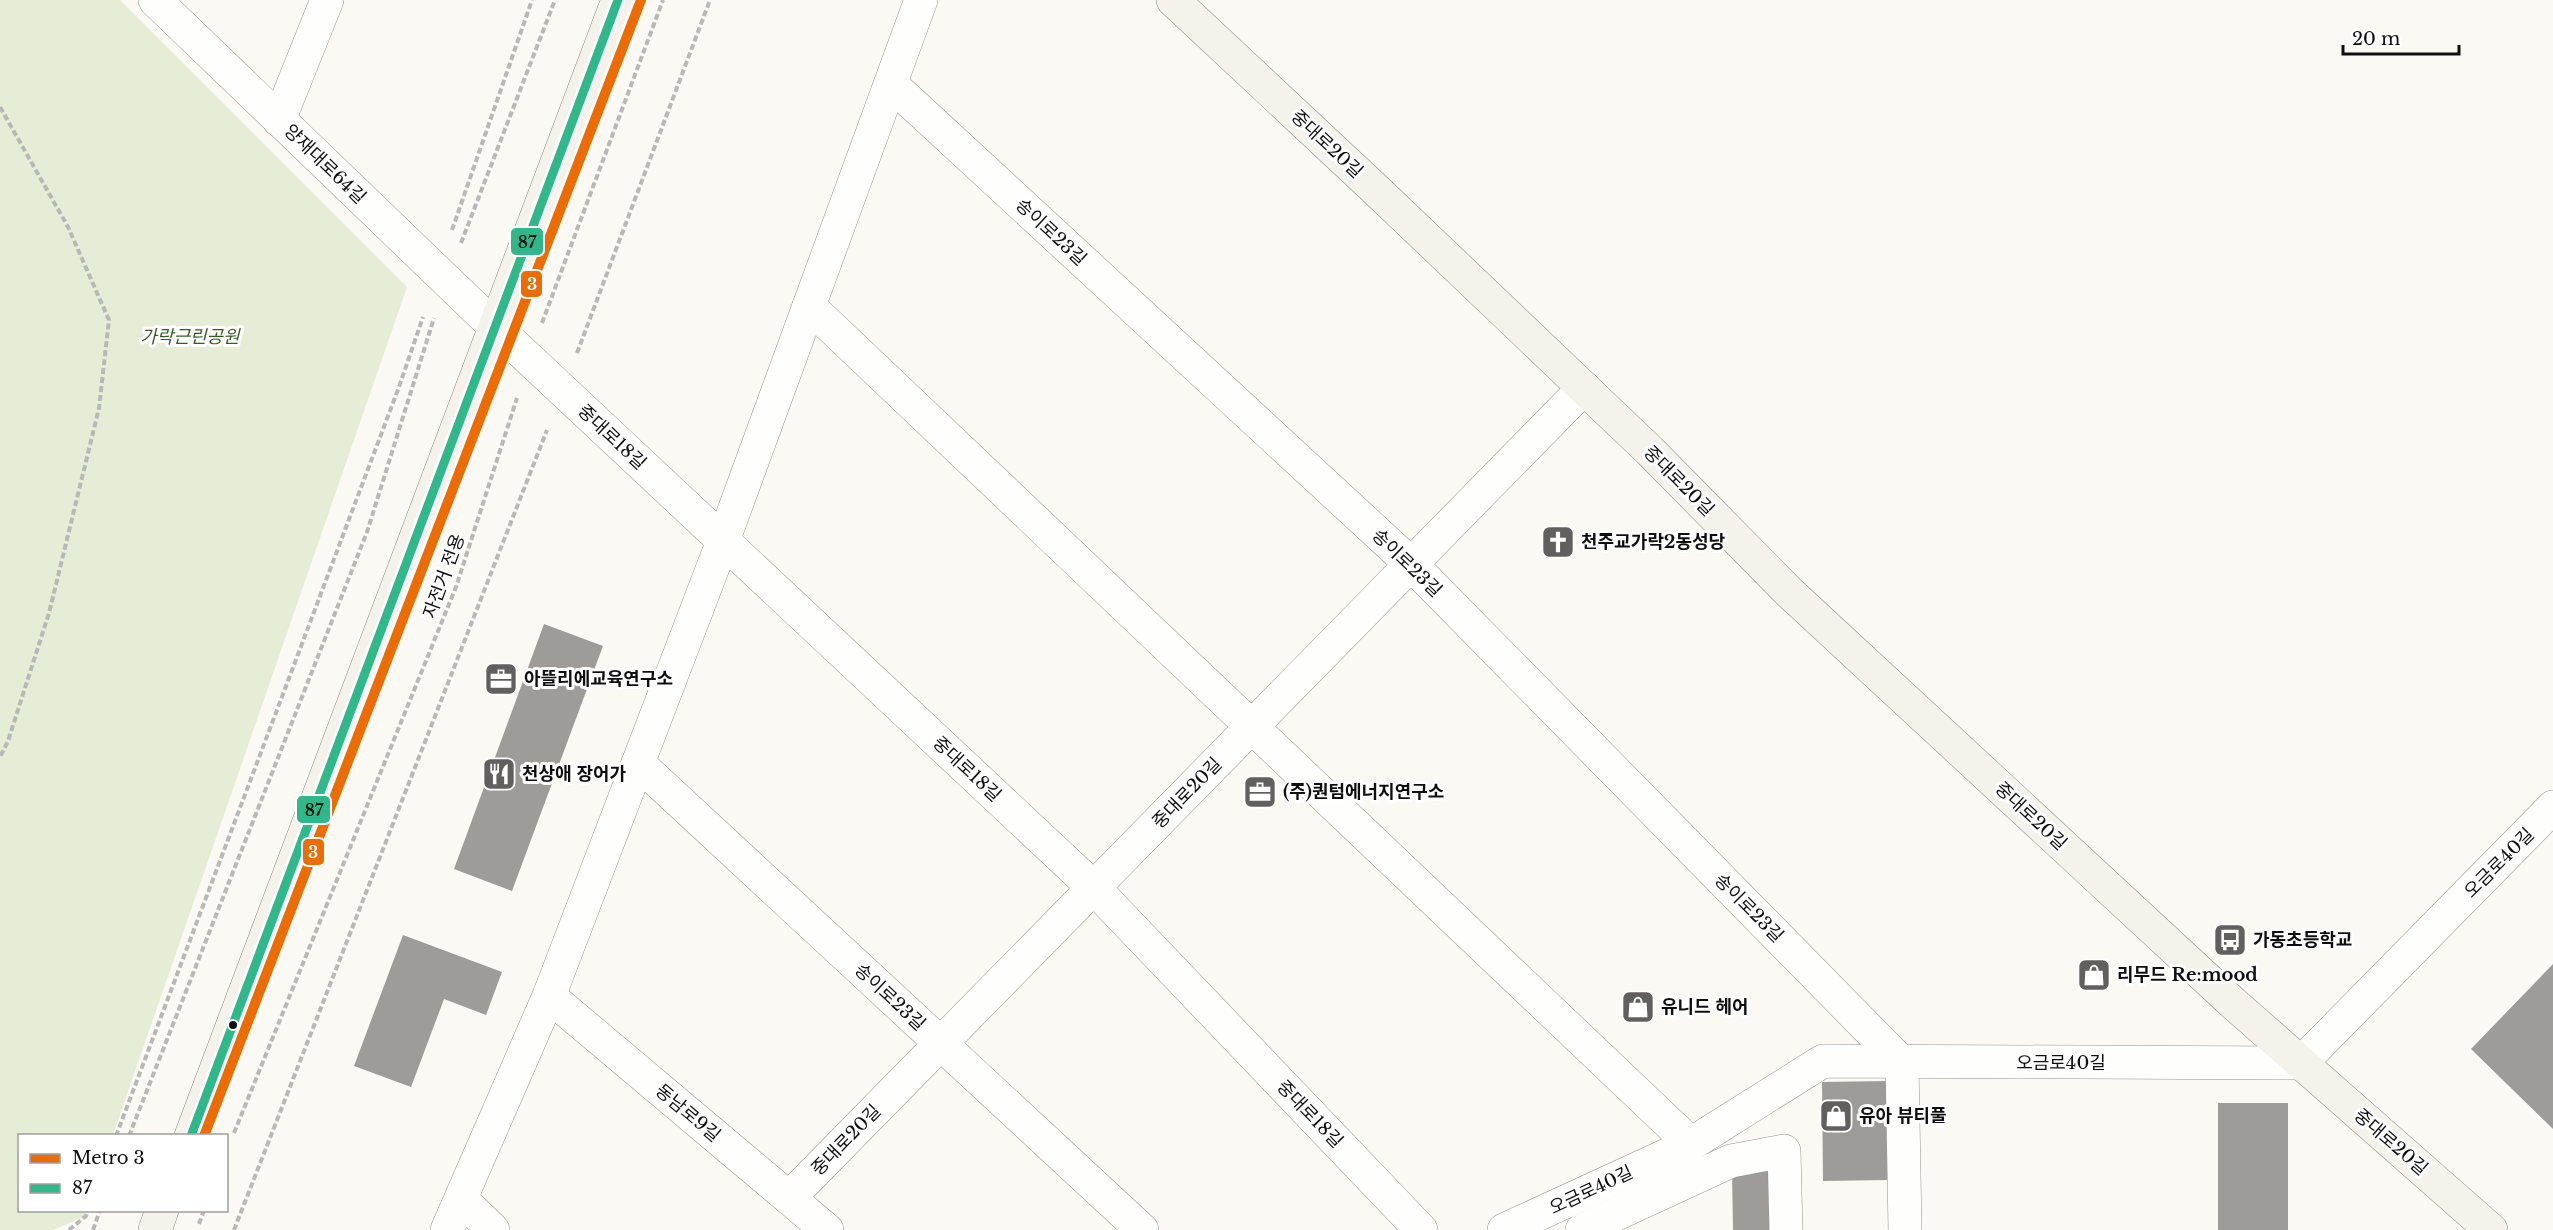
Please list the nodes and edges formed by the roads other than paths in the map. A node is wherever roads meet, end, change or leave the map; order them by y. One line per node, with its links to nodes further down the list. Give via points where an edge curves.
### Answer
1 (154, 0): 7 (street, 양재대로64길)
2 (327, 0): 7 (street)
3 (618, 0): 9 (street)
4 (921, 0): 6 (street)
5 (1173, 0): 10 (street, 중대로20길)
6 (891, 84): 8 (street); 12 (street, 송이로23길)
7 (279, 120): 9 (street, 양재대로64길)
8 (809, 306): 11 (street); 13 (street)
9 (495, 327): 11 (street, 중대로18길); 21 (street)
10 (1584, 388): 12 (street, 중대로20길); 20 (street, 중대로20길, via 1789,592)
11 (723, 541): 14 (street); 16 (street, 중대로18길)
12 (1411, 564): 13 (street, 중대로20길); 19 (street, 송이로23길)
13 (1251, 728): 16 (street, 중대로20길); 22 (street)
14 (638, 763): 17 (street); 18 (street, 송이로23길)
15 (2553, 807): 20 (street, 오금로40길)
16 (1094, 888): 18 (street, 중대로20길); 31 (street, 중대로18길)
17 (549, 996): 23 (street, 동남로9길); 24 (street)
18 (940, 1043): 23 (street, 중대로20길); 30 (street, 송이로23길)
19 (1902, 1063): 20 (street, 오금로40길); 22 (street, 오금로40길, via 1823,1061); 36 (street)
20 (2301, 1063): 37 (street, 중대로20길)
21 (192, 1134)
22 (1691, 1144): 32 (street, 오금로40길)
23 (789, 1198): 29 (street, 동남로9길)
24 (461, 1199): 27 (street); 28 (street)
25 (161, 1212): 26 (street)
26 (155, 1230)
27 (447, 1230)
28 (493, 1230)
29 (827, 1230)
30 (1142, 1230)
31 (1421, 1230)
32 (1504, 1230)
33 (1582, 1230): 34 (street, via 1731,1161 1784,1151)
34 (1786, 1230)
35 (1895, 1230): 36 (street)
36 (1905, 1230)
37 (2491, 1230)

